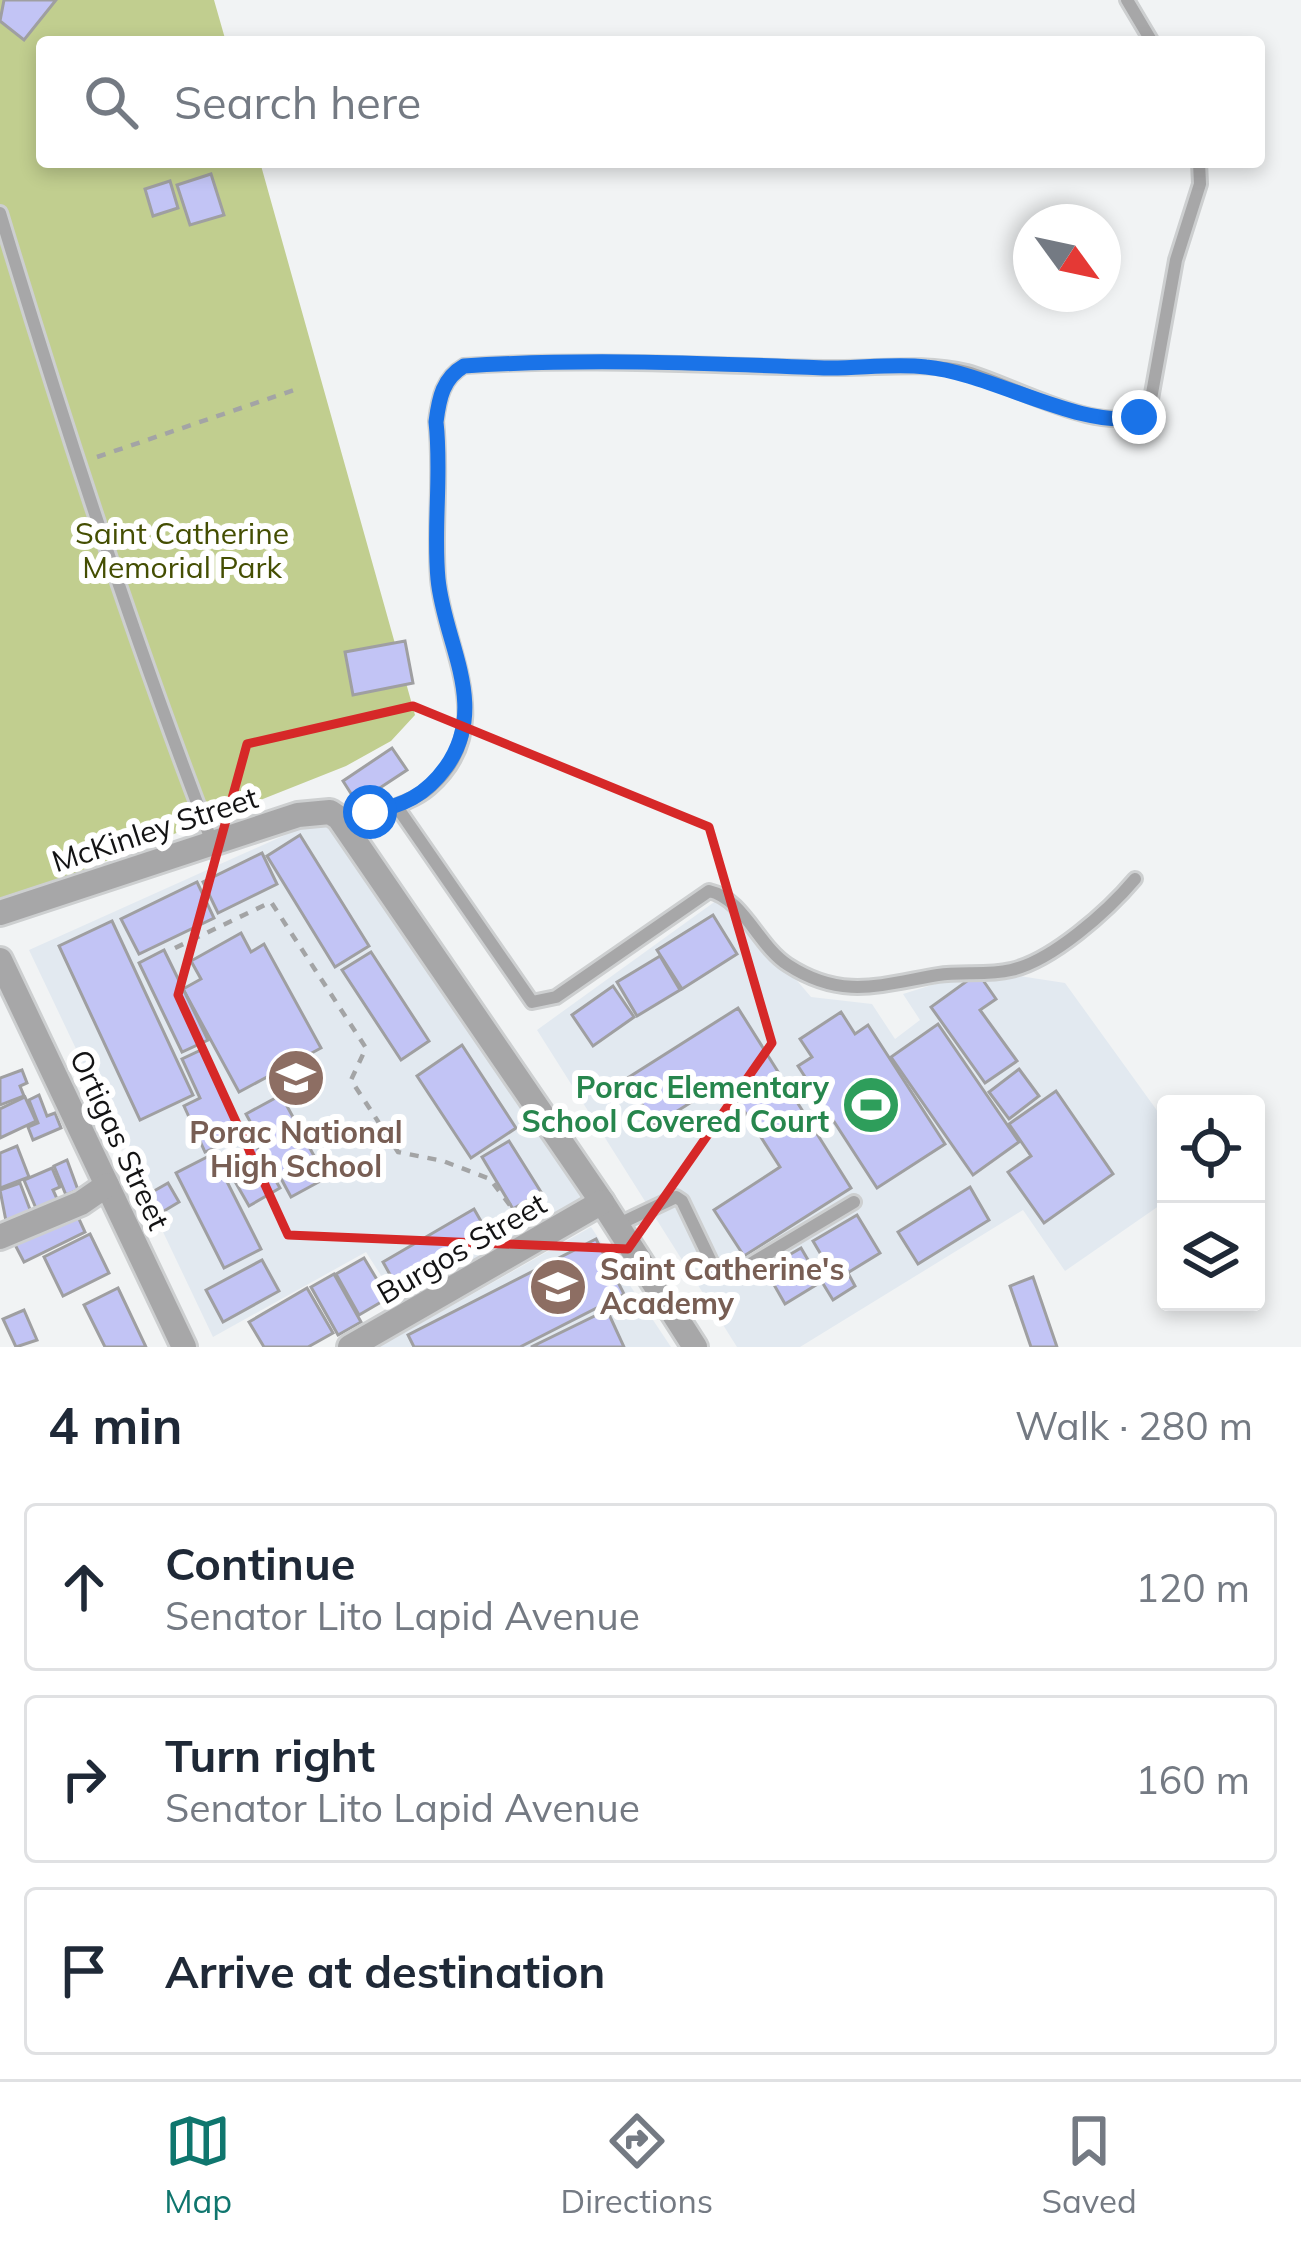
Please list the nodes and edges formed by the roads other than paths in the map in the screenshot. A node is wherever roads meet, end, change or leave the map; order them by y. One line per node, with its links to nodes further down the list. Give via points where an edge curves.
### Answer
1 (1127, 0): 2 (lane)
2 (1148, 36)
3 (1199, 168): 5 (lane, via 1149,410 1139,417 1086,414 965,372 920,366 579,362 464,366 450,374 436,422 438,582 465,720 431,788)
4 (0, 213): 7 (lane, via 150,680)
5 (397, 807): 6 (lane); 8 (lane, via 526,998 538,1002 709,891 730,901 784,963 820,982 859,988 1014,970 1069,940)
6 (338, 819): 7 (street, McKinley Street, via 298,815); 12 (street)
7 (212, 842): 9 (street, McKinley Street)
8 (1135, 879)
9 (0, 913)
10 (0, 960): 11 (street, Ortigas Street)
11 (107, 1185): 15 (street); 16 (street, Ortigas Street)
12 (602, 1202): 14 (street); 17 (street, Burgos Street)
13 (854, 1202): 14 (lane, via 732,1275 715,1270 676,1197)
14 (617, 1225): 18 (street)
15 (0, 1237)
16 (184, 1347)
17 (350, 1347)
18 (695, 1347)

